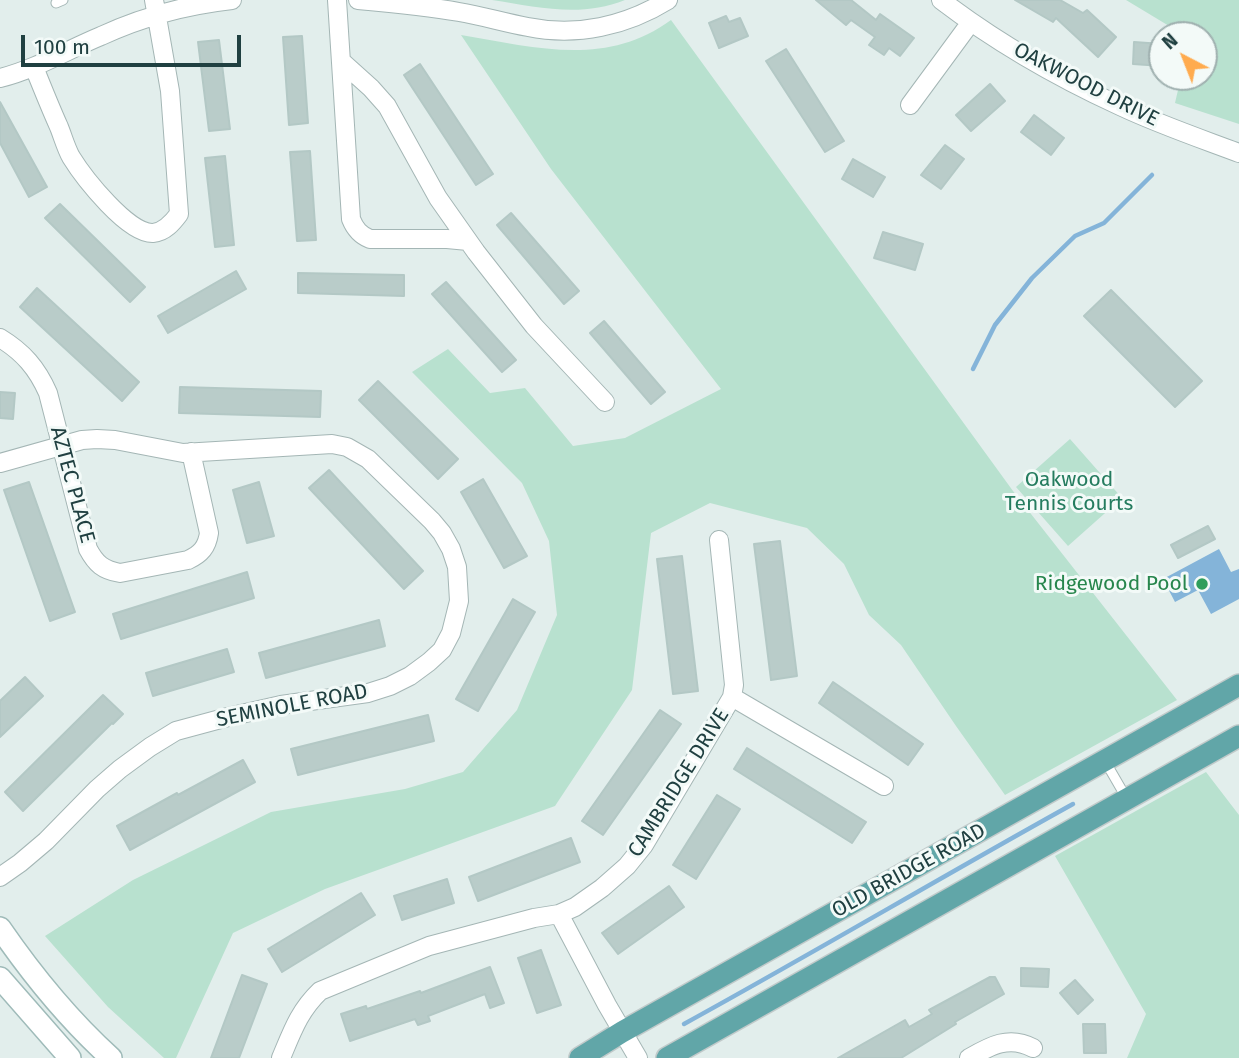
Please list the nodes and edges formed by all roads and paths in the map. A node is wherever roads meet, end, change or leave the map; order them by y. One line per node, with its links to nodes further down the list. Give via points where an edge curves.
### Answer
1 (232, 0): 6 (street)
2 (337, 0): 8 (street)
3 (358, 0): 4 (street, via 460,12 530,28 570,30 628,20)
4 (668, 0)
5 (941, 0): 7 (street, OAKWOOD DRIVE)
6 (155, 8): 9 (street); 9 (street, via 170,91 178,214 163,230 152,233 134,226 84,176 70,155)
7 (971, 22): 11 (street); 12 (street, OAKWOOD DRIVE, via 1120,106)
8 (341, 61): 13 (street, via 387,106 438,198); 13 (street, via 354,227 370,239)
9 (34, 67): 10 (street)
10 (0, 78)
11 (910, 105)
12 (1239, 153)
13 (468, 241): 15 (street, via 534,326)
14 (0, 338): 16 (street, AZTEC PLACE, via 30,361 40,376)
15 (605, 402)
16 (62, 446): 17 (street, SEMINOLE ROAD, via 97,439); 17 (street, AZTEC PLACE, via 88,549 102,568 120,573 188,560 204,549 209,533); 18 (street, SEMINOLE ROAD)
17 (191, 452): 26 (street, SEMINOLE ROAD, via 332,444 360,454 432,521 451,549 459,591 451,633 429,662 390,686 228,716 176,731 120,769 46,842)
18 (0, 463)
19 (719, 540): 21 (street, CAMBRIDGE DRIVE)
20 (1239, 685): 23 (main road, OLD BRIDGE ROAD)
21 (732, 697): 24 (street); 27 (street, CAMBRIDGE DRIVE, via 644,845 602,888)
22 (1239, 736): 25 (main road, OLD BRIDGE ROAD)
23 (1105, 761): 25 (lane); 30 (main road, OLD BRIDGE ROAD)
24 (884, 786)
25 (1127, 799): 37 (main road, OLD BRIDGE ROAD)
26 (0, 877)
27 (559, 914): 30 (street); 34 (street, CAMBRIDGE DRIVE, via 429,946 320,991 299,1016)
28 (0, 928): 33 (street, via 54,1000)
29 (0, 978): 32 (street)
30 (622, 1032): 35 (main road, OLD BRIDGE ROAD); 36 (street)
31 (1033, 1048): 38 (street, via 1003,1042)
32 (70, 1058)
33 (111, 1058)
34 (281, 1058)
35 (580, 1058)
36 (638, 1058)
37 (667, 1058)
38 (969, 1058)

